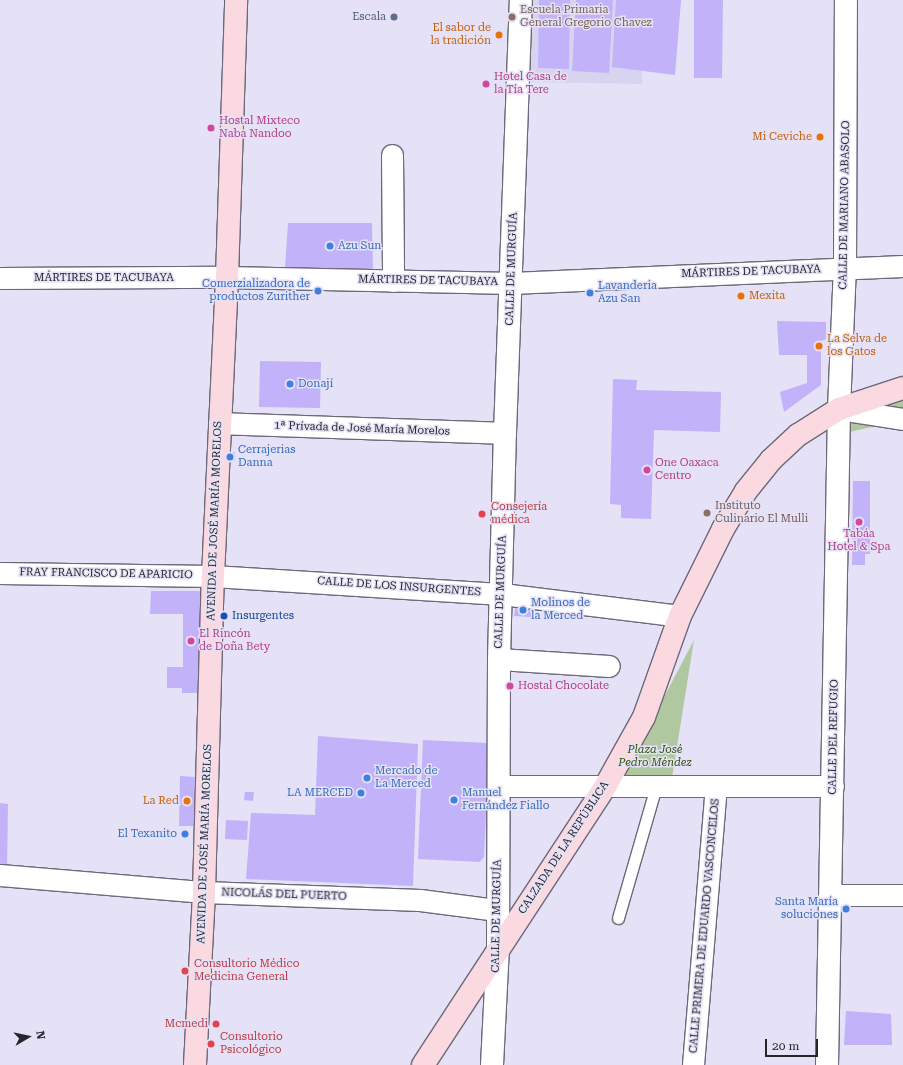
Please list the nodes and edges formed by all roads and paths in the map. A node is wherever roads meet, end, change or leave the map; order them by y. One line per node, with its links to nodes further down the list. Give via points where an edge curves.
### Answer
1 (236, 0): 7 (main road, AVENIDA DE JOSÉ MARÍA MORELOS)
2 (521, 0): 10 (street, CALLE DE MURGUÍA)
3 (846, 0): 6 (street, CALLE DE MARIANO ABASOLO)
4 (392, 155): 9 (street)
5 (903, 266): 6 (street, MÁRTIRES DE TACUBAYA)
6 (845, 268): 10 (street, MÁRTIRES DE TACUBAYA); 12 (street, CALLE DE MARIANO ABASOLO)
7 (227, 277): 8 (street, MÁRTIRES DE TACUBAYA); 9 (street, MÁRTIRES DE TACUBAYA); 14 (main road, AVENIDA DE JOSÉ MARÍA MORELOS)
8 (0, 278)
9 (393, 281): 10 (street, MÁRTIRES DE TACUBAYA)
10 (511, 283): 15 (street, CALLE DE MURGUÍA)
11 (903, 388): 12 (main road, CALZADA DE LA REPÚBLICA)
12 (839, 409): 13 (street); 19 (main road, CALZADA DE LA REPÚBLICA, via 798,435 771,460 746,492 723,529); 25 (street, CALLE DEL REFUGIO)
13 (903, 419)
14 (219, 423): 15 (street, 1ª Prívada de José María Morelos); 17 (main road, AVENIDA DE JOSÉ MARÍA MORELOS)
15 (505, 433): 18 (street, CALLE DE MURGUÍA)
16 (0, 573): 17 (street, FRAY FRANCISCO DE APARICIO)
17 (213, 576): 18 (street, CALLE DE LOS INSURGENTES); 28 (main road, AVENIDA DE JOSÉ MARÍA MORELOS)
18 (502, 594): 19 (street, CALLE DE LOS INSURGENTES); 20 (street, CALLE DE MURGUÍA)
19 (680, 616): 23 (main road, CALZADA DE LA REPÚBLICA, via 644,717)
20 (499, 660): 21 (street); 22 (street, CALLE DE MURGUÍA)
21 (609, 666)
22 (500, 786): 23 (street); 31 (street, CALLE DE MURGUÍA)
23 (606, 786): 24 (street); 33 (main road, CALZADA DE LA REPÚBLICA)
24 (656, 786): 26 (street); 32 (lane)
25 (833, 786): 26 (street); 29 (street, CALLE DEL REFUGIO)
26 (716, 787): 37 (street, CALLE PRIMERA DE EDUARDO VASCONCELOS)
27 (0, 876): 28 (street, NICOLÁS DEL PUERTO)
28 (204, 892): 31 (street, NICOLÁS DEL PUERTO, via 420,900); 34 (main road, AVENIDA DE JOSÉ MARÍA MORELOS)
29 (830, 895): 30 (street); 38 (street, CALLE DEL REFUGIO)
30 (903, 895)
31 (497, 910): 33 (street, CALLE DE MURGUÍA)
32 (618, 918)
33 (498, 948): 35 (main road, CALZADA DE LA REPÚBLICA); 36 (street, CALLE DE MURGUÍA)
34 (195, 1065)
35 (423, 1065)
36 (492, 1065)
37 (694, 1065)
38 (827, 1065)

